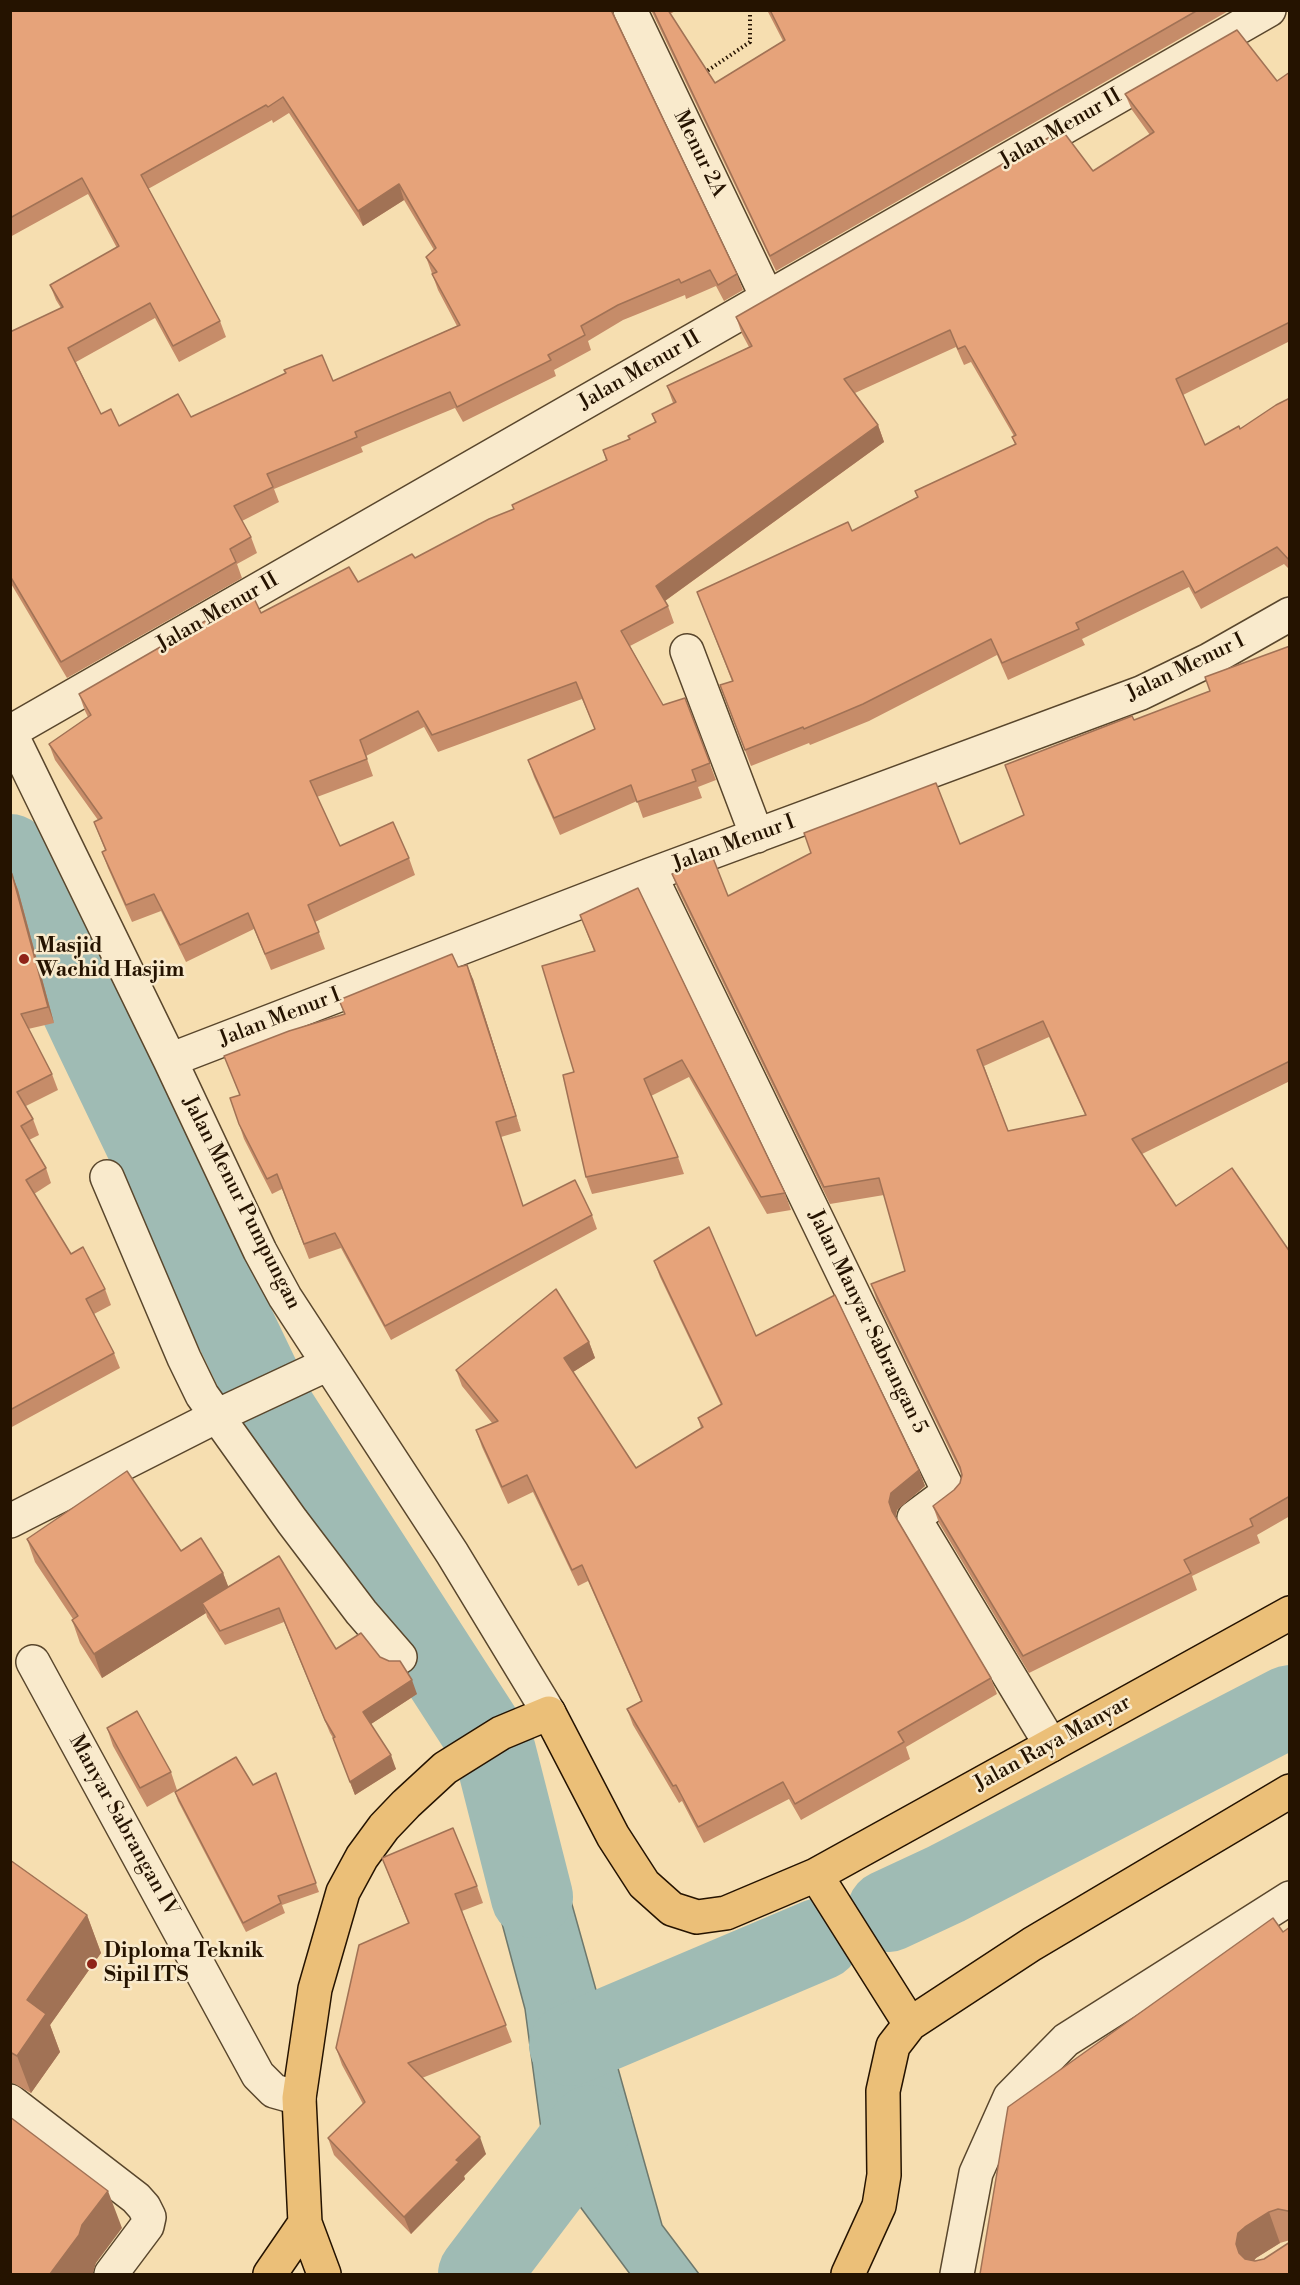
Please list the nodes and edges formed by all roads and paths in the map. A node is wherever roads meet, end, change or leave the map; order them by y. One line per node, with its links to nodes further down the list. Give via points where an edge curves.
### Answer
1 (630, 10): 4 (street, Menur 2A)
2 (750, 10): 4 (path, via 750,42)
3 (1269, 10): 5 (street, Jalan Menur II)
4 (670, 95): 5 (street, Menur 2A)
5 (767, 297): 8 (street, Jalan Menur II)
6 (1290, 614): 9 (street, Jalan Menur I, via 1141,693)
7 (687, 651): 9 (street)
8 (10, 732): 11 (street, Jalan Menur Pumpungan)
9 (757, 836): 10 (street, Jalan Menur I)
10 (650, 875): 11 (street, Jalan Menur I); 20 (street, Jalan Manyar Sabrangan 5, via 949,1492 914,1518)
11 (170, 1060): 13 (street, Jalan Menur Pumpungan, via 260,1251)
12 (107, 1177): 14 (street, via 184,1358 202,1395)
13 (328, 1364): 14 (street); 19 (street, Jalan Menur Pumpungan, via 452,1553)
14 (218, 1416): 15 (street); 17 (street, via 291,1521)
15 (10, 1521)
16 (1290, 1613): 20 (main road, Jalan Raya Manyar)
17 (400, 1657)
18 (33, 1662): 25 (street, Manyar Sabrangan IV, via 258,2075 274,2091)
19 (549, 1713): 22 (main road, Jalan Raya Manyar, via 612,1836 645,1884 672,1909 697,1917 726,1913); 25 (main road, via 501,1733 445,1768 384,1827 362,1857 343,1892 315,1989)
20 (1051, 1746): 22 (main road, Jalan Raya Manyar)
21 (1290, 1791): 24 (main road, via 1032,1944)
22 (816, 1875): 24 (main road)
23 (1290, 1898): 32 (street, via 1066,2040 1010,2097 976,2173)
24 (910, 2024): 31 (main road, via 893,2046 883,2091 884,2175 879,2206)
25 (299, 2098): 27 (main road)
26 (10, 2101): 28 (street, via 144,2207 149,2217 147,2226)
27 (305, 2223): 29 (main road); 30 (main road)
28 (111, 2274)
29 (270, 2274)
30 (324, 2274)
31 (849, 2274)
32 (957, 2274)

